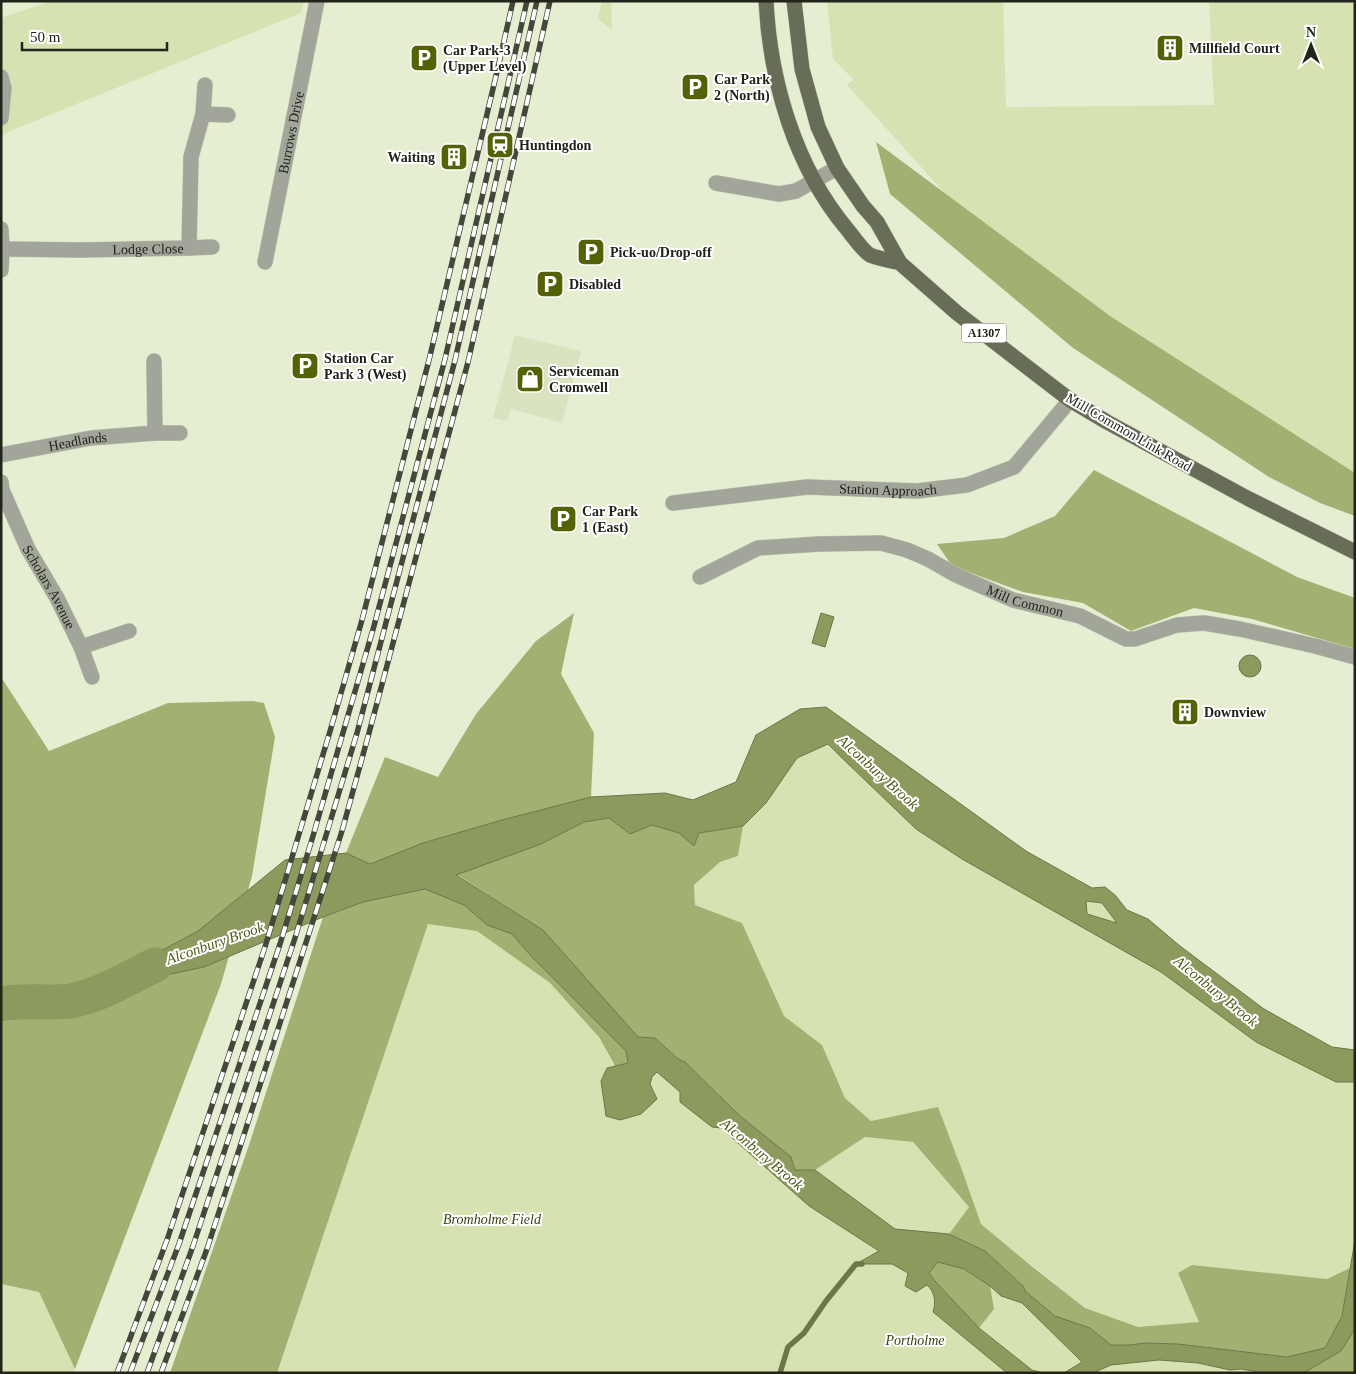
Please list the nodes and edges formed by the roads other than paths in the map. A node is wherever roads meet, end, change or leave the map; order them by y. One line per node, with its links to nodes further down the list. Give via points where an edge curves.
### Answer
1 (317, 1): 16 (street, Burrows Drive)
2 (766, 1): 10 (main road, Mill Common Link Road / A1307, via 767,24 784,107)
3 (794, 1): 9 (main road, Mill Common Link Road / A1307, via 802,69 818,127)
4 (1, 77): 8 (street, via 4,88)
5 (205, 85): 6 (street, Lodge Close)
6 (203, 114): 7 (street); 14 (street, Lodge Close, via 191,157)
7 (228, 114)
8 (1, 118)
9 (837, 168): 10 (street); 17 (main road, Mill Common Link Road / A1307, via 877,222)
10 (814, 180): 11 (street, via 796,191 779,194); 17 (main road, Mill Common Link Road / A1307, via 840,221 870,255)
11 (716, 183)
12 (1, 229): 15 (street)
13 (212, 247): 14 (street)
14 (189, 248): 15 (street, Lodge Close)
15 (2, 249): 18 (street)
16 (265, 262)
17 (900, 263): 20 (main road, Mill Common Link Road / A1307, via 957,313)
18 (1, 270)
19 (154, 362): 21 (street)
20 (1070, 400): 25 (street, Station Approach, via 1014,467 967,485 917,491 807,486); 26 (main road, Mill Common Link Road / A1307, via 1249,499)
21 (155, 433): 22 (street, Headlands); 23 (street, Headlands, via 91,438)
22 (180, 433)
23 (1, 455)
24 (1, 482): 29 (street, Scholars Avenue, via 28,549)
25 (673, 503)
26 (1355, 552)
27 (700, 577): 30 (street, Mill Common, via 758,548 881,543 921,556 1013,600 1080,616 1126,639 1177,625 1204,623)
28 (129, 631): 29 (street, Scholars Avenue)
29 (81, 647): 31 (street)
30 (1355, 657)
31 (92, 677)

